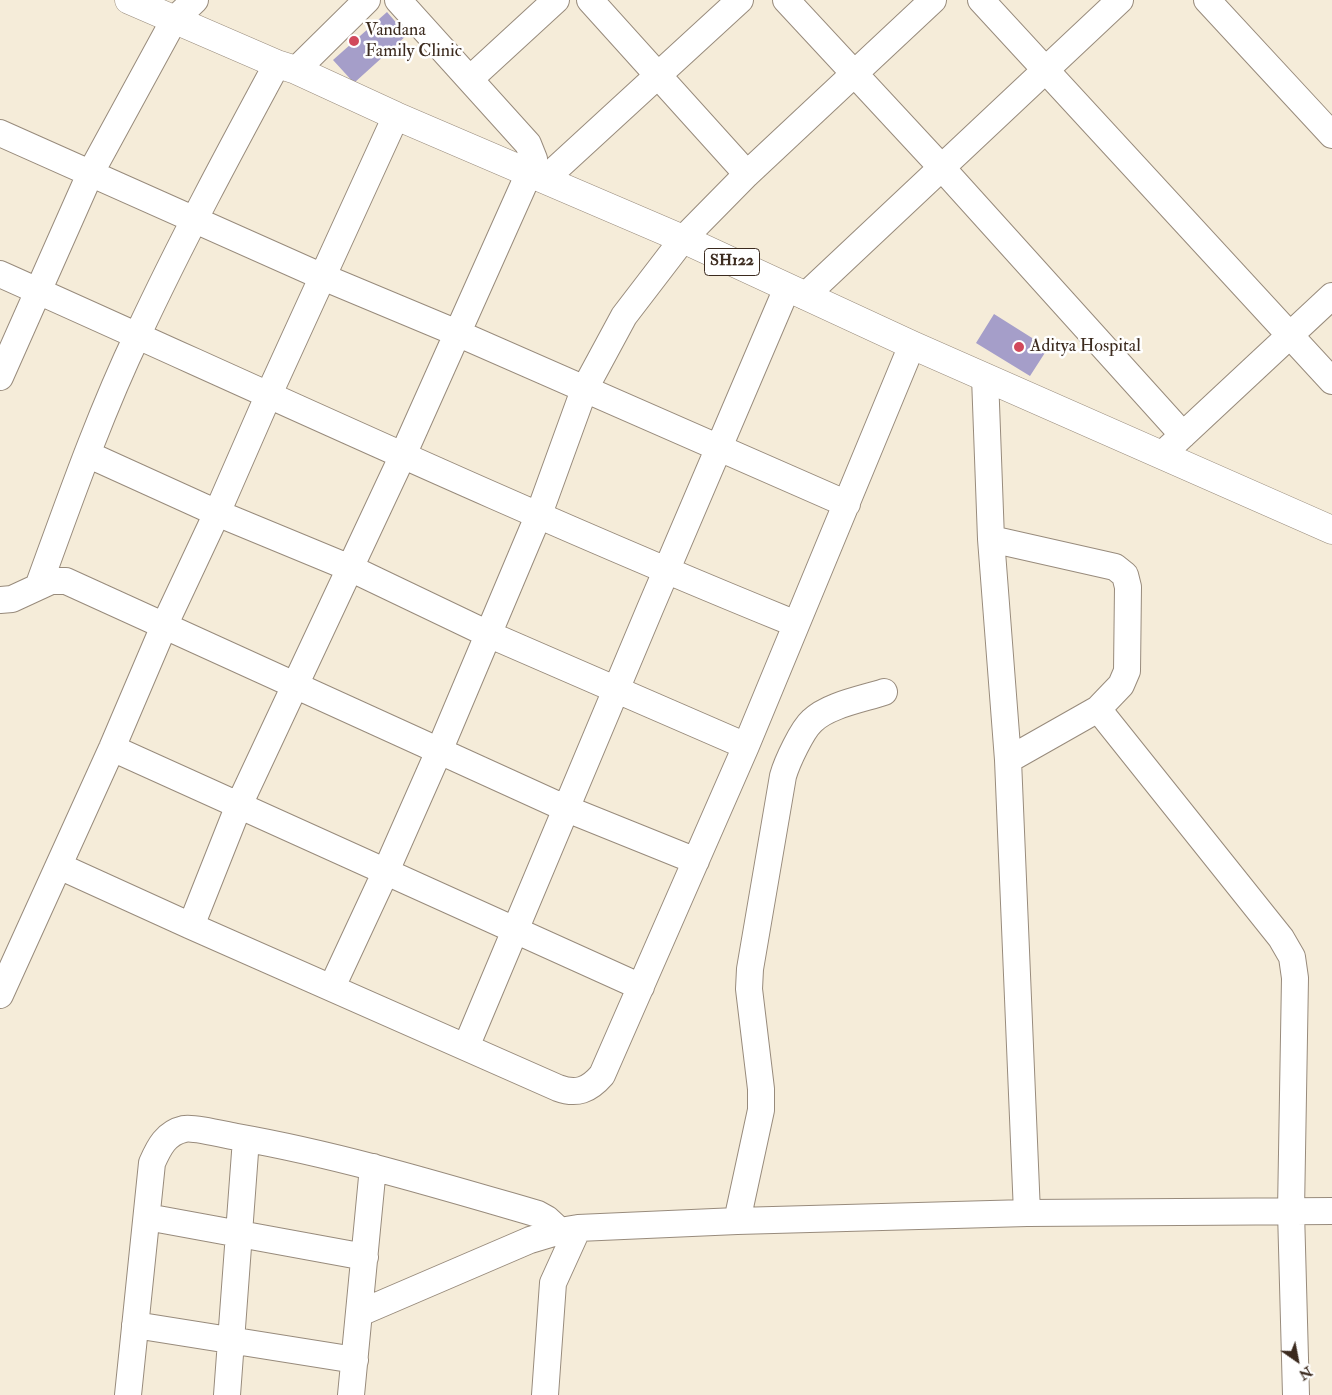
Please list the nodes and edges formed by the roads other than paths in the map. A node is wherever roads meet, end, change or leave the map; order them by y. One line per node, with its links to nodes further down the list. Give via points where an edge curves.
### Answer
1 (129, 0): 13 (main road, SH122)
2 (195, 0): 13 (street)
3 (367, 0): 14 (street)
4 (398, 0): 18 (street)
5 (556, 0): 18 (street)
6 (590, 0): 17 (street)
7 (740, 0): 17 (street)
8 (786, 0): 16 (street)
9 (933, 0): 16 (street)
10 (981, 0): 15 (street)
11 (1120, 0): 15 (street)
12 (1207, 0): 21 (street)
13 (174, 20): 14 (main road, SH122); 23 (street)
14 (286, 67): 19 (main road, SH122); 26 (street)
15 (1045, 70): 22 (street); 35 (street)
16 (855, 73): 22 (street); 24 (street)
17 (658, 75): 24 (street); 25 (street)
18 (470, 79): 25 (street, via 528,144)
19 (396, 116): 25 (main road, SH122); 29 (street)
20 (0, 133): 23 (street)
21 (1332, 135)
22 (942, 168): 31 (street); 42 (street)
23 (90, 174): 26 (street); 30 (street)
24 (747, 174): 27 (street)
25 (537, 176): 27 (main road, SH122); 33 (street)
26 (193, 220): 29 (street); 34 (street)
27 (684, 240): 31 (main road, SH122); 40 (street, via 624,316)
28 (0, 274): 30 (street)
29 (323, 277): 33 (street); 41 (street)
30 (37, 290): 34 (street); 38 (street)
31 (796, 292): 36 (main road, SH122); 43 (street)
32 (1332, 296): 35 (street)
33 (457, 333): 40 (street); 45 (street)
34 (137, 335): 41 (street); 44 (street)
35 (1290, 335): 39 (street); 42 (street)
36 (912, 345): 37 (main road, SH122); 47 (street)
37 (985, 377): 46 (main road, SH122); 51 (street)
38 (0, 378)
39 (1332, 381)
40 (584, 390): 43 (street); 49 (street)
41 (269, 394): 45 (street); 48 (street)
42 (1183, 435): 46 (street)
43 (718, 448): 47 (street); 53 (street)
44 (87, 454): 48 (street); 54 (street)
45 (403, 455): 49 (street); 52 (street)
46 (1162, 455): 50 (main road, SH122)
47 (847, 504): 56 (street)
48 (217, 513): 52 (street); 57 (street)
49 (538, 514): 53 (street); 58 (street)
50 (1332, 530)
51 (991, 539): 62 (street, via 1115,567 1125,575 1128,587 1126,671 1121,685); 66 (street)
52 (350, 568): 58 (street); 59 (street)
53 (667, 572): 56 (street); 60 (street)
54 (38, 588): 55 (street, via 12,599); 57 (street, via 51,581 66,581)
55 (0, 600)
56 (796, 624): 63 (street)
57 (164, 626): 59 (street); 64 (street)
58 (488, 634): 60 (street); 65 (street)
59 (296, 686): 65 (street); 67 (street)
60 (616, 691): 63 (street); 68 (street)
61 (884, 692): 84 (street, via 828,710 811,721 788,759 783,776 750,969 749,989 761,1110)
62 (1098, 709): 66 (street); 80 (street, via 1281,938 1292,957 1295,978)
63 (746, 746): 69 (street)
64 (112, 748): 67 (street); 70 (street)
65 (439, 751): 68 (street); 71 (street)
66 (1008, 760): 82 (street)
67 (240, 805): 71 (street); 72 (street)
68 (567, 809): 69 (street); 73 (street)
69 (696, 861): 75 (street)
70 (59, 866): 72 (street); 76 (street)
71 (386, 871): 73 (street); 74 (street)
72 (191, 926): 74 (street)
73 (515, 930): 75 (street); 77 (street)
74 (332, 987): 77 (street)
75 (641, 987): 77 (street, via 602,1075 581,1091 558,1088)
76 (0, 995)
77 (466, 1047)
78 (246, 1139): 79 (street); 83 (street, via 186,1128 170,1135 159,1146 152,1163); 86 (street)
79 (374, 1166): 85 (street, via 538,1214); 87 (street)
80 (1291, 1211): 81 (street); 82 (street); 96 (street)
81 (1332, 1211)
82 (1027, 1213): 84 (street)
83 (147, 1216): 86 (street); 89 (street)
84 (737, 1221): 85 (street)
85 (569, 1230): 88 (street, via 530,1240); 95 (street, via 554,1283)
86 (239, 1234): 87 (street); 90 (street)
87 (365, 1257): 88 (street)
88 (360, 1313): 91 (street)
89 (135, 1325): 90 (street); 92 (street)
90 (231, 1341): 91 (street); 93 (street)
91 (355, 1360): 94 (street)
92 (128, 1395)
93 (227, 1395)
94 (351, 1395)
95 (545, 1395)
96 (1296, 1395)

